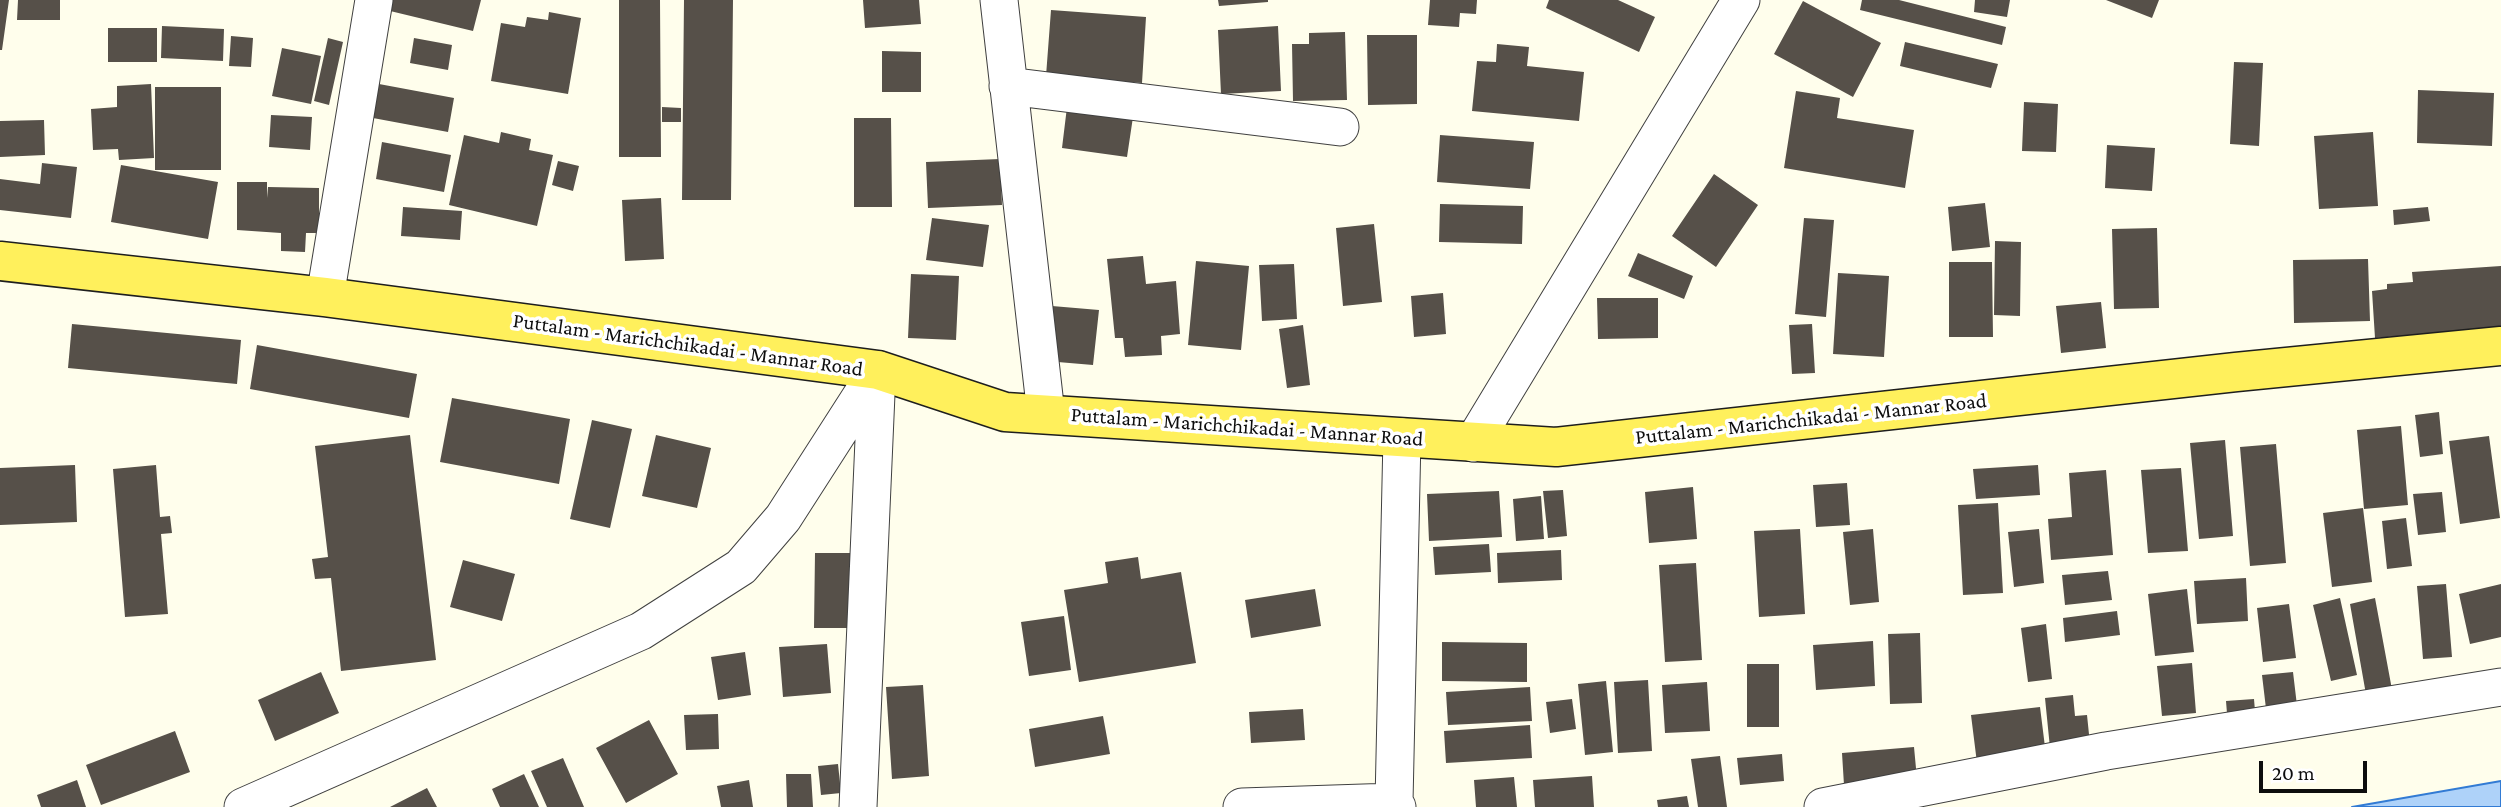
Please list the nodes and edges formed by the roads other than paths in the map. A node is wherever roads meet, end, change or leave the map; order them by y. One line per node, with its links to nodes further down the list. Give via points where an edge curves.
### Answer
1 (374, 0): 7 (street)
2 (999, 0): 4 (street)
3 (1741, 0): 12 (street)
4 (1008, 86): 5 (street); 10 (street)
5 (1340, 127)
6 (0, 261): 7 (main road, Puttalam - Marichchikadai - Mannar Road)
7 (325, 297): 9 (main road, Puttalam - Marichchikadai - Mannar Road)
8 (2501, 346): 12 (main road, Puttalam - Marichchikadai - Mannar Road, via 1556,447)
9 (878, 370): 10 (main road, Puttalam - Marichchikadai - Mannar Road, via 1005,412); 15 (street, via 783,518 741,567 641,631); 16 (street)
10 (1046, 414): 11 (main road, Puttalam - Marichchikadai - Mannar Road)
11 (1402, 437): 12 (main road, Puttalam - Marichchikadai - Mannar Road); 14 (street)
12 (1473, 443)
13 (2501, 687): 18 (street, via 2105,751)
14 (1396, 804): 17 (street)
15 (243, 807)
16 (858, 807)
17 (1242, 807)
18 (1823, 807)

